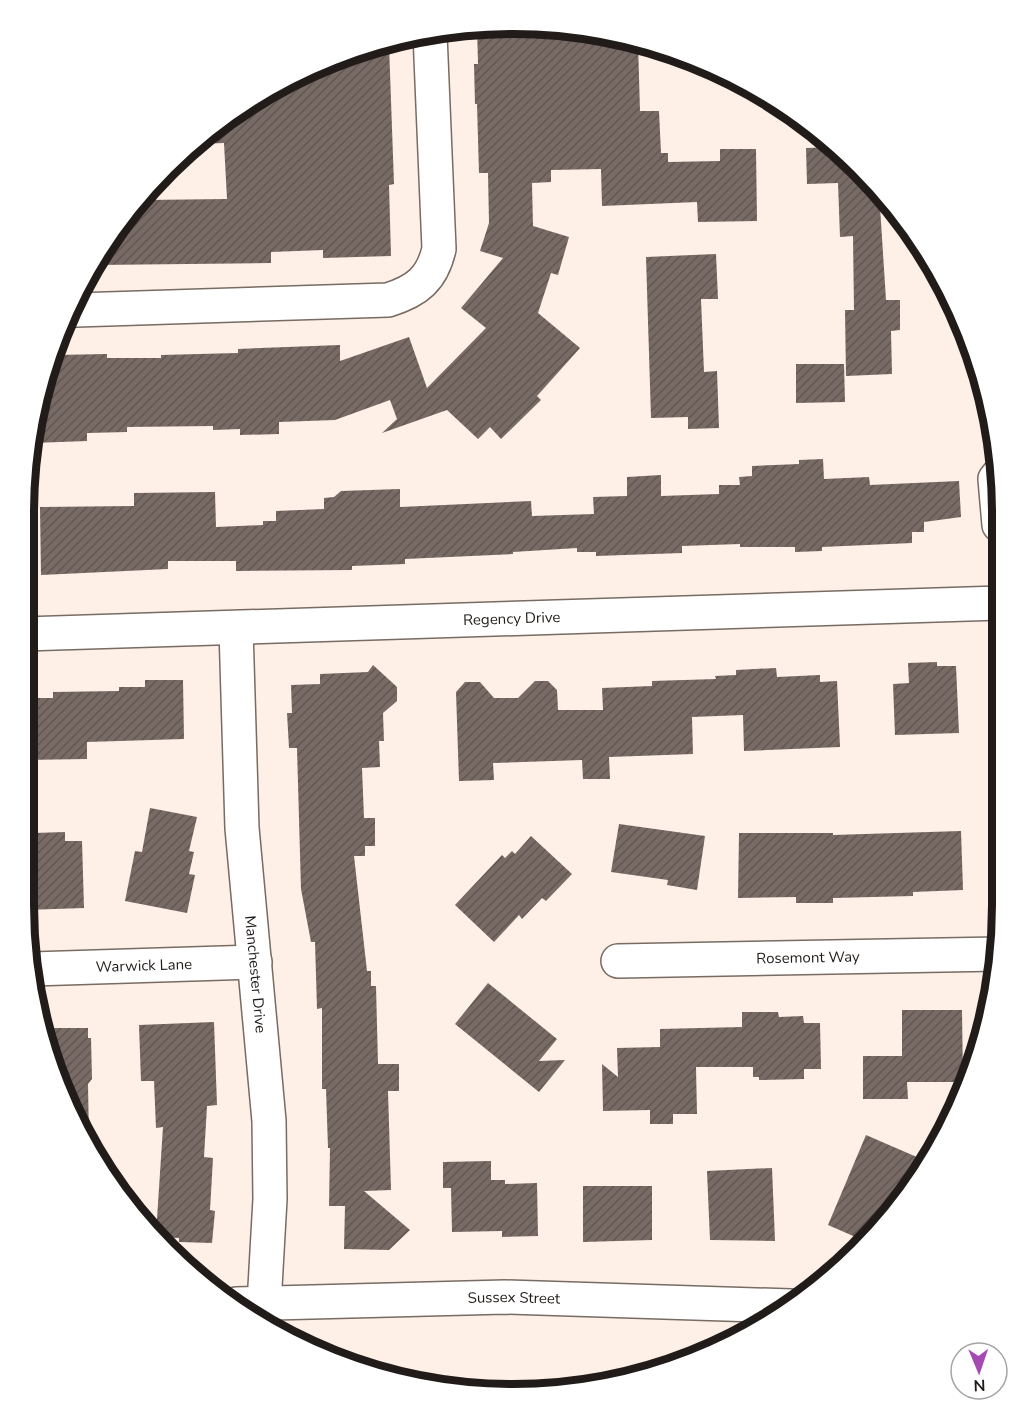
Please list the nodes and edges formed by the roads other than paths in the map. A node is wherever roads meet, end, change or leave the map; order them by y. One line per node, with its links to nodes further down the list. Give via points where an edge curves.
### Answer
1 (430, 42): 2 (street, via 439,249 432,272 418,288 388,300)
2 (80, 310)
3 (992, 603): 4 (street, Regency Drive)
4 (236, 629): 5 (street, Regency Drive); 8 (street, Manchester Drive, via 242,828)
5 (34, 634)
6 (989, 954): 7 (street, Rosemont Way)
7 (618, 961)
8 (255, 962): 9 (street, Warwick Lane); 11 (street, Manchester Drive, via 269,1121 270,1199)
9 (39, 969)
10 (777, 1306): 12 (street, Sussex Street, via 505,1297)
11 (255, 1309)
12 (257, 1310)

